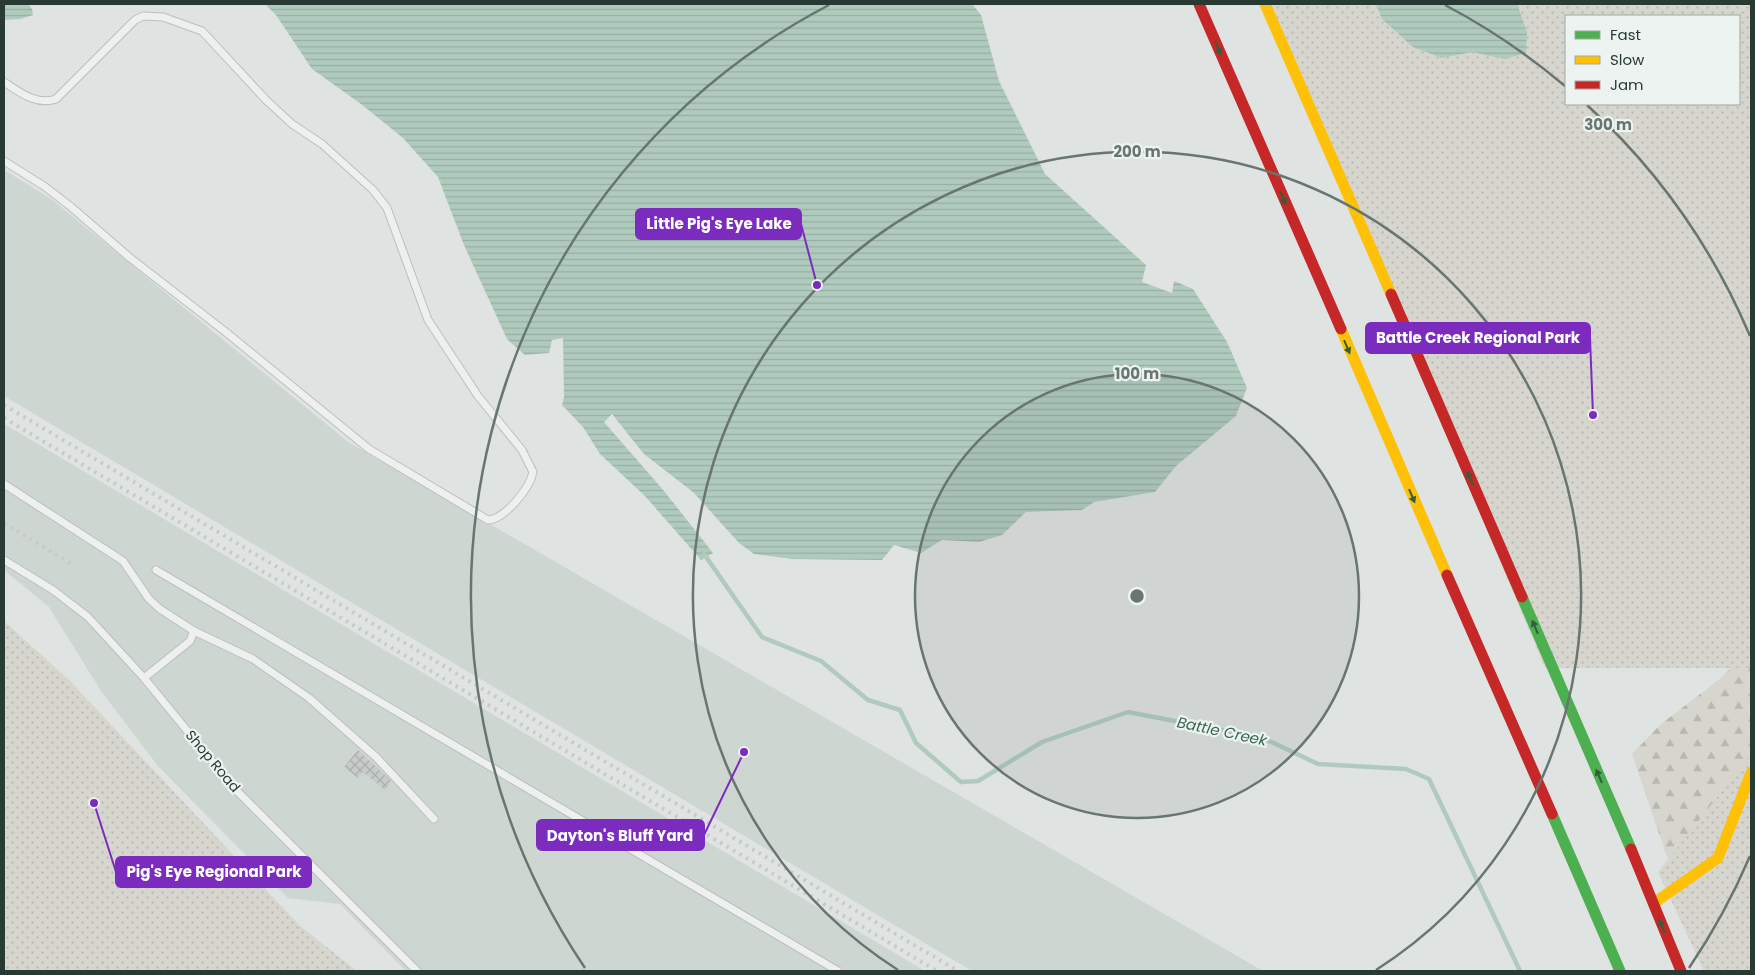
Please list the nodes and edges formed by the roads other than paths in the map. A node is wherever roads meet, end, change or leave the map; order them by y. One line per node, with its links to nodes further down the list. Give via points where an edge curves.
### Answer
1 (1198, 4): 15 (main road, one-way to 15)
2 (1265, 4): 12 (main road, one-way to 2)
3 (4, 82): 4 (lane, via 28,97 48,102 56,99 134,20 143,16 163,17 202,30 266,100 346,165 387,208 428,320 478,396 522,450 533,472 530,486 500,516 488,520 369,449 70,206)
4 (4, 161)
5 (4, 484): 8 (lane, via 123,561 149,599)
6 (4, 560): 9 (lane, Shop Road, via 88,617)
7 (156, 570): 14 (lane)
8 (194, 631): 9 (lane, via 190,641); 11 (lane, via 254,659 309,698 376,757)
9 (144, 678): 13 (lane, Shop Road, via 235,789)
10 (1751, 773): 12 (main road, via 1718,858)
11 (434, 819)
12 (1654, 904): 16 (main road, one-way to 12)
13 (417, 971)
14 (838, 971)
15 (1620, 971)
16 (1681, 971)

